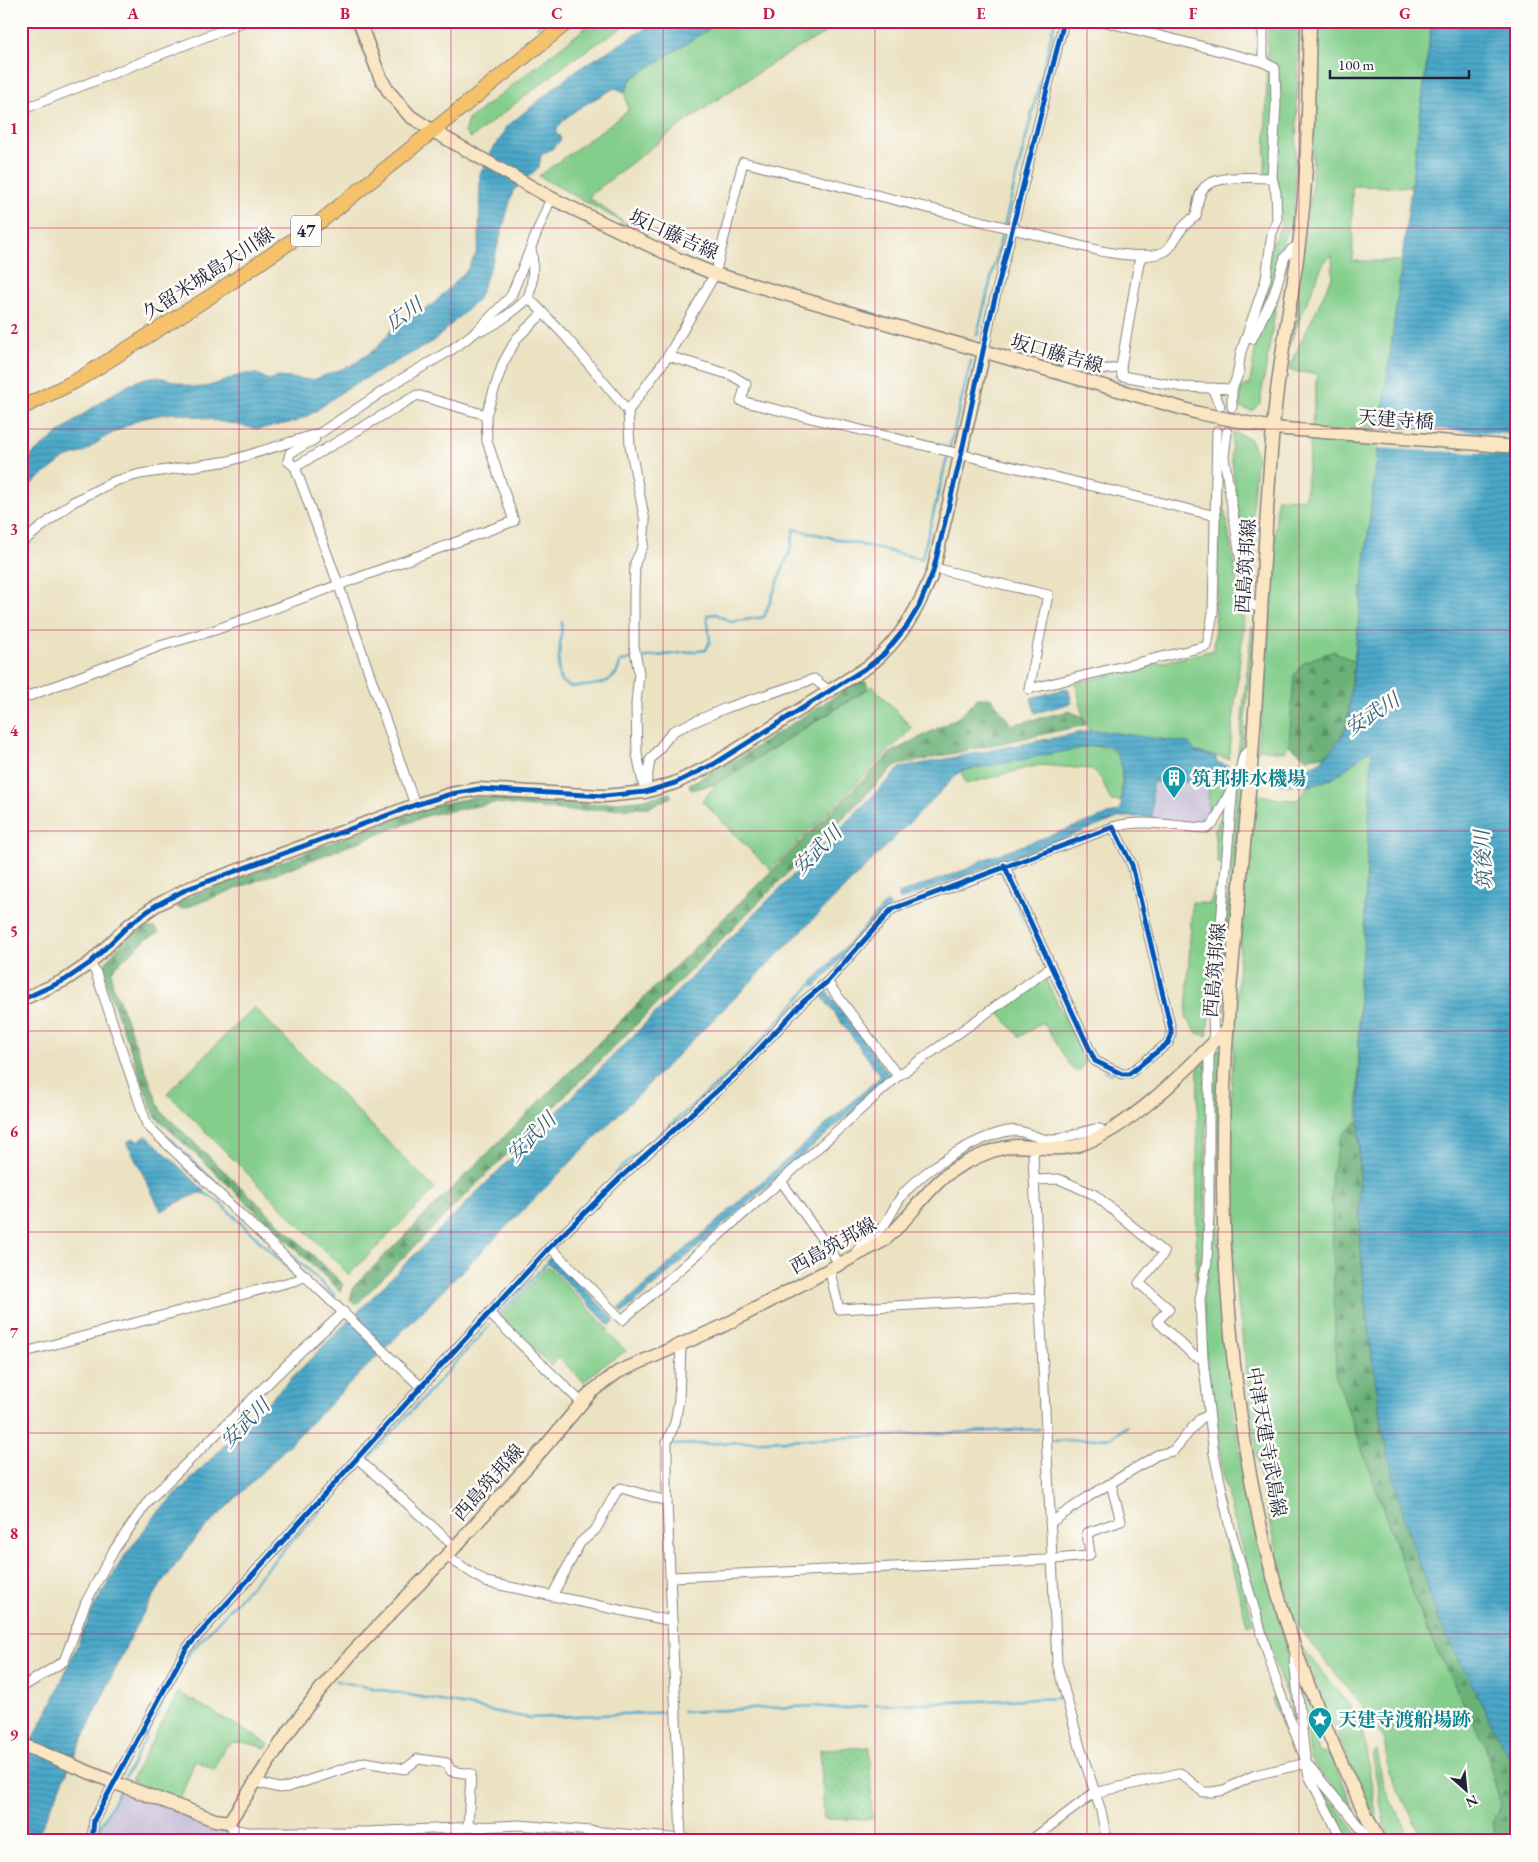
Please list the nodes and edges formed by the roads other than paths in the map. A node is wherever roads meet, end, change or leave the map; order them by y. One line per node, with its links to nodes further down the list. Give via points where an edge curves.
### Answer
1 (246, 21): 9 (street)
2 (359, 21): 10 (main road, 坂口藤吉線, via 389,92 410,116)
3 (568, 21): 10 (main road, 久留米城島大川線 / 47)
4 (1064, 21): 13 (street)
5 (1102, 21): 8 (street)
6 (1263, 21): 8 (street)
7 (1310, 21): 14 (main road)
8 (1262, 62): 11 (street, via 1275,68)
9 (21, 110)
10 (433, 131): 12 (main road, 坂口藤吉線); 30 (main road, 久留米城島大川線 / 47, via 322,221 76,381)
11 (1272, 178): 16 (street, via 1212,180 1203,188 1196,216 1181,228 1167,250); 25 (street, via 1277,221 1262,295 1241,352)
12 (549, 196): 15 (street); 17 (main road, 坂口藤吉線)
13 (1011, 229): 16 (street, via 1101,251); 17 (street, via 743,162); 21 (street)
14 (1299, 246): 25 (street, via 1285,257 1274,294); 33 (main road, via 1280,354)
15 (531, 250): 18 (street, via 534,260); 20 (street, via 511,296)
16 (1143, 255): 23 (street, via 1139,262)
17 (715, 274): 21 (main road, 坂口藤吉線); 22 (street)
18 (528, 297): 19 (street); 20 (street, via 500,320 486,329)
19 (543, 313): 31 (street); 32 (street, via 517,338 503,363)
20 (477, 330): 36 (street)
21 (984, 352): 24 (main road, 坂口藤吉線); 38 (main road)
22 (668, 356): 31 (street); 38 (street, via 741,379 746,384 741,401)
23 (1121, 367): 24 (street, via 1111,370 1068,365); 26 (street, via 1122,376 1132,379)
24 (1065, 374): 33 (main road, 坂口藤吉線, via 1198,413)
25 (1237, 376): 27 (street)
26 (1212, 388): 27 (street); 28 (street)
27 (1232, 389): 29 (street)
28 (1220, 406)
29 (1232, 407)
30 (21, 408)
31 (628, 411): 49 (street, via 630,446 645,521 643,546 635,562 634,646 639,673 637,754)
32 (486, 415): 39 (street, via 416,395); 43 (street, via 487,440 514,520)
33 (1273, 428): 37 (main road, 天建寺橋); 44 (main road, 西島筑邦線)
34 (1217, 431): 40 (street)
35 (1227, 432): 44 (street, via 1225,465 1247,599)
36 (320, 433): 39 (street, via 290,453 288,461); 41 (street, via 229,461 140,474 115,481 73,502)
37 (1517, 447)
38 (961, 455): 40 (street); 42 (main road)
39 (294, 467): 43 (street)
40 (1216, 516): 42 (street, via 1213,613 1207,646 1029,688 1048,595)
41 (21, 543)
42 (934, 568): 45 (main road, via 919,606 884,654)
43 (339, 586): 46 (street, via 160,646); 50 (street)
44 (1261, 608): 47 (main road, 西島筑邦線)
45 (831, 692): 49 (main road, via 714,764 675,783); 49 (street, via 814,679 726,708 674,731 650,760)
46 (21, 699)
47 (1252, 748): 48 (street, via 1244,756); 57 (main road, 西島筑邦線)
48 (1233, 786): 51 (street, via 1207,828 1152,822); 58 (street, via 1213,1016)
49 (645, 792): 50 (main road, via 604,796 479,789)
50 (415, 805): 53 (main road, via 187,889 130,924)
51 (1112, 826): 52 (street); 54 (street, via 1132,865 1171,1029 1168,1042 1129,1074 1094,1061)
52 (1004, 865): 54 (street); 55 (street, via 898,905)
53 (90, 963): 56 (main road, via 65,980); 67 (street, via 147,1125)
54 (1050, 968): 59 (street)
55 (827, 982): 59 (street); 64 (street, via 803,1002 738,1072 620,1178)
56 (21, 1000)
57 (1228, 1028): 58 (main road, 西島筑邦線); 86 (main road, 中津天建寺武島線, via 1223,1208 1234,1364 1250,1473 1268,1555)
58 (1214, 1042): 60 (main road, 西島筑邦線, via 1159,1094); 73 (street, via 1209,1055 1207,1262 1200,1299)
59 (898, 1076): 63 (street)
60 (1103, 1133): 61 (main road, 西島筑邦線, via 1079,1145); 65 (street, via 1096,1128 1050,1140 1010,1130 954,1154 902,1194 885,1224 861,1244)
61 (1035, 1148): 62 (street); 65 (main road, 西島筑邦線, via 1004,1148 964,1163 934,1185 899,1228)
62 (1034, 1180): 68 (street); 73 (street, via 1059,1179 1095,1194 1164,1254 1139,1284 1168,1308 1157,1321 1193,1355)
63 (781, 1181): 64 (street, via 622,1320); 66 (street)
64 (550, 1247): 70 (street)
65 (855, 1254): 66 (main road, 西島筑邦線)
66 (834, 1266): 68 (street, via 839,1309); 71 (main road, 西島筑邦線)
67 (306, 1275): 69 (street); 72 (street)
68 (1040, 1298): 80 (street)
69 (346, 1313): 74 (street); 87 (street, via 299,1353 149,1500 114,1550 86,1602 64,1661)
70 (489, 1313): 74 (street); 75 (street)
71 (681, 1346): 75 (main road, 西島筑邦線, via 618,1372); 79 (street, via 679,1399 668,1442)
72 (21, 1353)
73 (1203, 1359): 76 (street)
74 (421, 1387): 77 (street)
75 (581, 1402): 81 (main road, 西島筑邦線)
76 (1209, 1416): 78 (street, via 1200,1419 1173,1450 1157,1454); 89 (street, via 1243,1574 1278,1687)
77 (357, 1458): 81 (street); 91 (street, via 186,1649)
78 (1111, 1484): 80 (street); 82 (street, via 1121,1521 1087,1533 1088,1556)
79 (667, 1502): 83 (street); 84 (street, via 621,1488 616,1492 596,1529 580,1543)
80 (1050, 1523): 82 (street)
81 (450, 1552): 84 (street, via 486,1582); 90 (main road, 西島筑邦線, via 319,1691)
82 (1052, 1558): 83 (street); 92 (street, via 1057,1664)
83 (672, 1576): 85 (street)
84 (552, 1596): 85 (street)
85 (672, 1621): 96 (street)
86 (1296, 1651): 89 (street, via 1294,1661); 105 (main road, 中津天建寺武島線, via 1334,1747)
87 (21, 1688)
88 (21, 1744): 91 (main road)
89 (1306, 1761): 92 (street, via 1212,1792 1204,1792 1180,1773); 103 (street, via 1309,1776); 104 (street)
90 (255, 1782): 93 (main road, 西島筑邦線); 94 (street, via 288,1787 365,1762 405,1769 418,1759 447,1763 451,1771 471,1774)
91 (115, 1783): 93 (main road); 97 (street, via 94,1820)
92 (1094, 1793): 101 (street); 102 (street)
93 (231, 1825): 94 (street, via 247,1832 366,1832); 98 (street)
94 (468, 1826): 95 (street)
95 (481, 1826): 96 (street, via 557,1827); 99 (street)
96 (681, 1838): 100 (street)
97 (92, 1841)
98 (234, 1841)
99 (481, 1841)
100 (706, 1841)
101 (1030, 1841)
102 (1107, 1841)
103 (1343, 1841)
104 (1371, 1841)
105 (1379, 1841)

